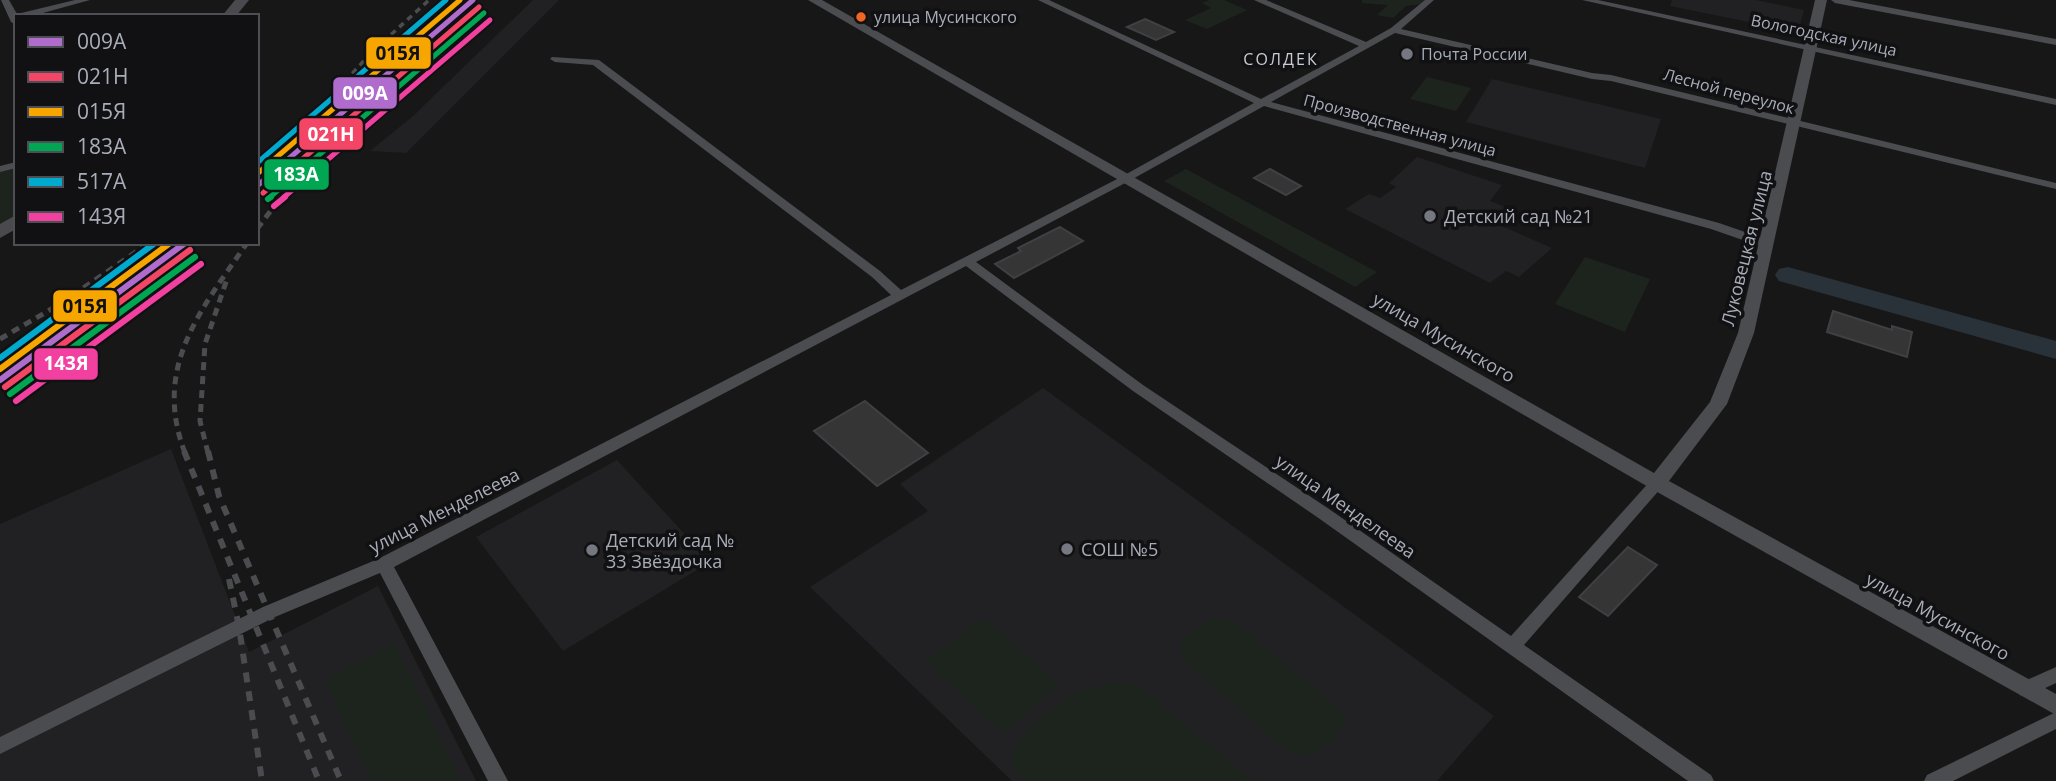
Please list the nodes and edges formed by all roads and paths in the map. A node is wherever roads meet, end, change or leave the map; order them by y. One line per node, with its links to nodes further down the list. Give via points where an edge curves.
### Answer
1 (86, 0): 10 (street)
2 (242, 0): 11 (main road)
3 (814, 0): 20 (street, улица Мусинского)
4 (1041, 0): 17 (street, Производственная улица)
5 (1258, 0): 14 (street)
6 (1430, 0): 12 (street, улица Менделеева)
7 (1586, 0): 15 (street, Вологодская улица)
8 (1821, 0): 15 (street, Луковецкая улица)
9 (1835, 0): 13 (street)
10 (32, 14)
11 (231, 14)
12 (1394, 30): 14 (street, улица Менделеева); 19 (street, Лесной переулок)
13 (2056, 42)
14 (1364, 46): 17 (street, улица Менделеева)
15 (1811, 49): 18 (street, Вологодская улица); 19 (street, Луковецкая улица)
16 (555, 59): 26 (street, via 596,62)
17 (1259, 102): 20 (street, улица Менделеева); 24 (street, Производственная улица)
18 (2056, 102)
19 (1794, 124): 21 (street, Лесной переулок); 24 (street, Луковецкая улица)
20 (1125, 179): 25 (street, улица Менделеева); 27 (street, улица Мусинского)
21 (2056, 186)
22 (14, 222): 23 (main road)
23 (0, 233)
24 (1765, 243): 27 (street, Луковецкая улица, via 1746,333 1718,404)
25 (967, 261): 26 (street, улица Менделеева); 29 (street, улица Менделеева, via 1138,388)
26 (900, 295): 28 (street, улица Менделеева)
27 (1657, 483): 29 (street); 31 (street, улица Мусинского)
28 (384, 564): 34 (street, улица Менделеева, via 269,612); 35 (street)
29 (1512, 647): 36 (street, улица Менделеева)
30 (2056, 675): 31 (street)
31 (2026, 689): 32 (street, улица Мусинского)
32 (2056, 705)
33 (2056, 720): 37 (street)
34 (0, 746)
35 (498, 781)
36 (1704, 781)
37 (1934, 781)

